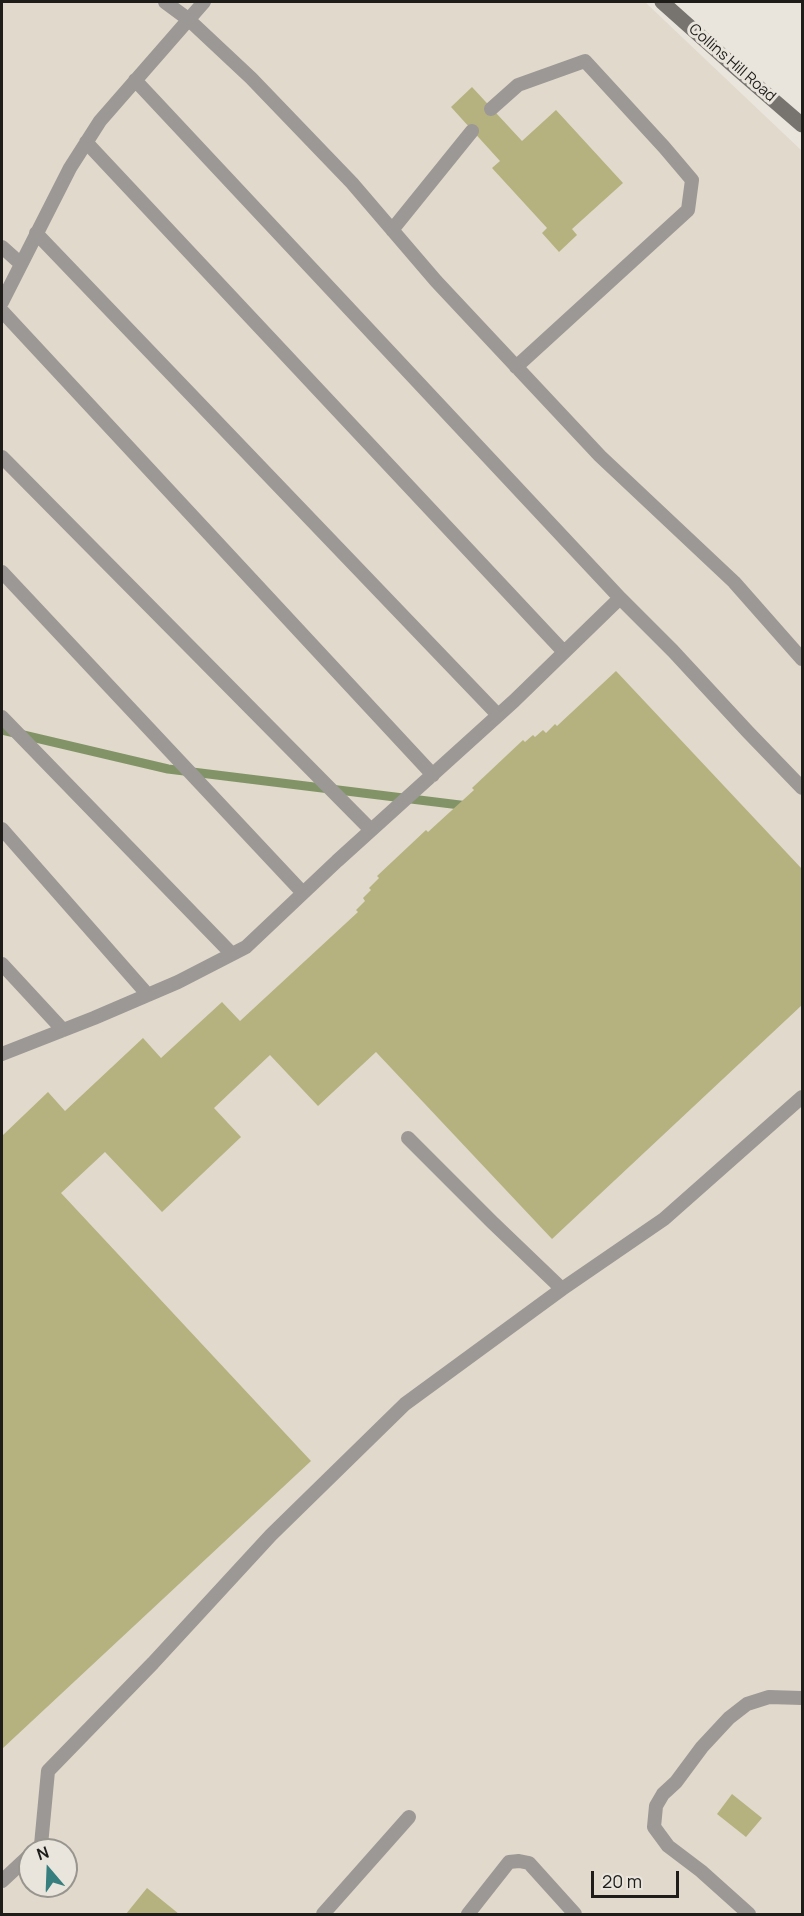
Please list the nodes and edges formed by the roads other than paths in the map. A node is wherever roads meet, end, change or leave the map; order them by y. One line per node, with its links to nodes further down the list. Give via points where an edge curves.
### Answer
1 (165, 2): 4 (lane)
2 (204, 2): 4 (lane)
3 (662, 2): 7 (street, Collins Hill Road)
4 (188, 19): 5 (lane); 10 (lane, via 251,78)
5 (135, 80): 9 (lane); 19 (lane)
6 (491, 110): 16 (lane, via 518,85 585,61 692,180 688,210)
7 (802, 124)
8 (472, 131): 10 (lane)
9 (86, 142): 11 (lane); 20 (lane)
10 (392, 230): 16 (lane)
11 (36, 233): 13 (lane); 22 (lane)
12 (2, 247): 13 (lane)
13 (21, 264): 14 (lane)
14 (2, 302)
15 (2, 311): 24 (lane)
16 (516, 366): 21 (lane, via 600,456 734,582)
17 (2, 457): 27 (lane)
18 (2, 572): 28 (lane)
19 (620, 598): 20 (lane); 25 (lane)
20 (564, 652): 22 (lane)
21 (802, 659)
22 (498, 715): 24 (lane)
23 (2, 717): 29 (lane)
24 (433, 775): 27 (lane)
25 (802, 788)
26 (2, 829): 31 (lane)
27 (371, 830): 28 (lane)
28 (303, 893): 29 (lane, via 246,947)
29 (232, 954): 31 (lane)
30 (2, 964): 32 (lane)
31 (148, 995): 32 (lane)
32 (63, 1030): 33 (lane)
33 (2, 1054)
34 (802, 1097): 36 (lane, via 664,1220)
35 (408, 1138): 36 (lane)
36 (562, 1289): 39 (lane, via 405,1404 271,1535 48,1771)
37 (802, 1698): 45 (lane, via 768,1697 747,1704 702,1748 656,1806 654,1827 668,1846)
38 (409, 1817): 42 (lane)
39 (42, 1838)
40 (18, 1866): 41 (lane)
41 (2, 1881)
42 (323, 1914)
43 (468, 1914): 44 (lane, via 509,1862 519,1861 529,1863)
44 (575, 1914)
45 (749, 1914)

